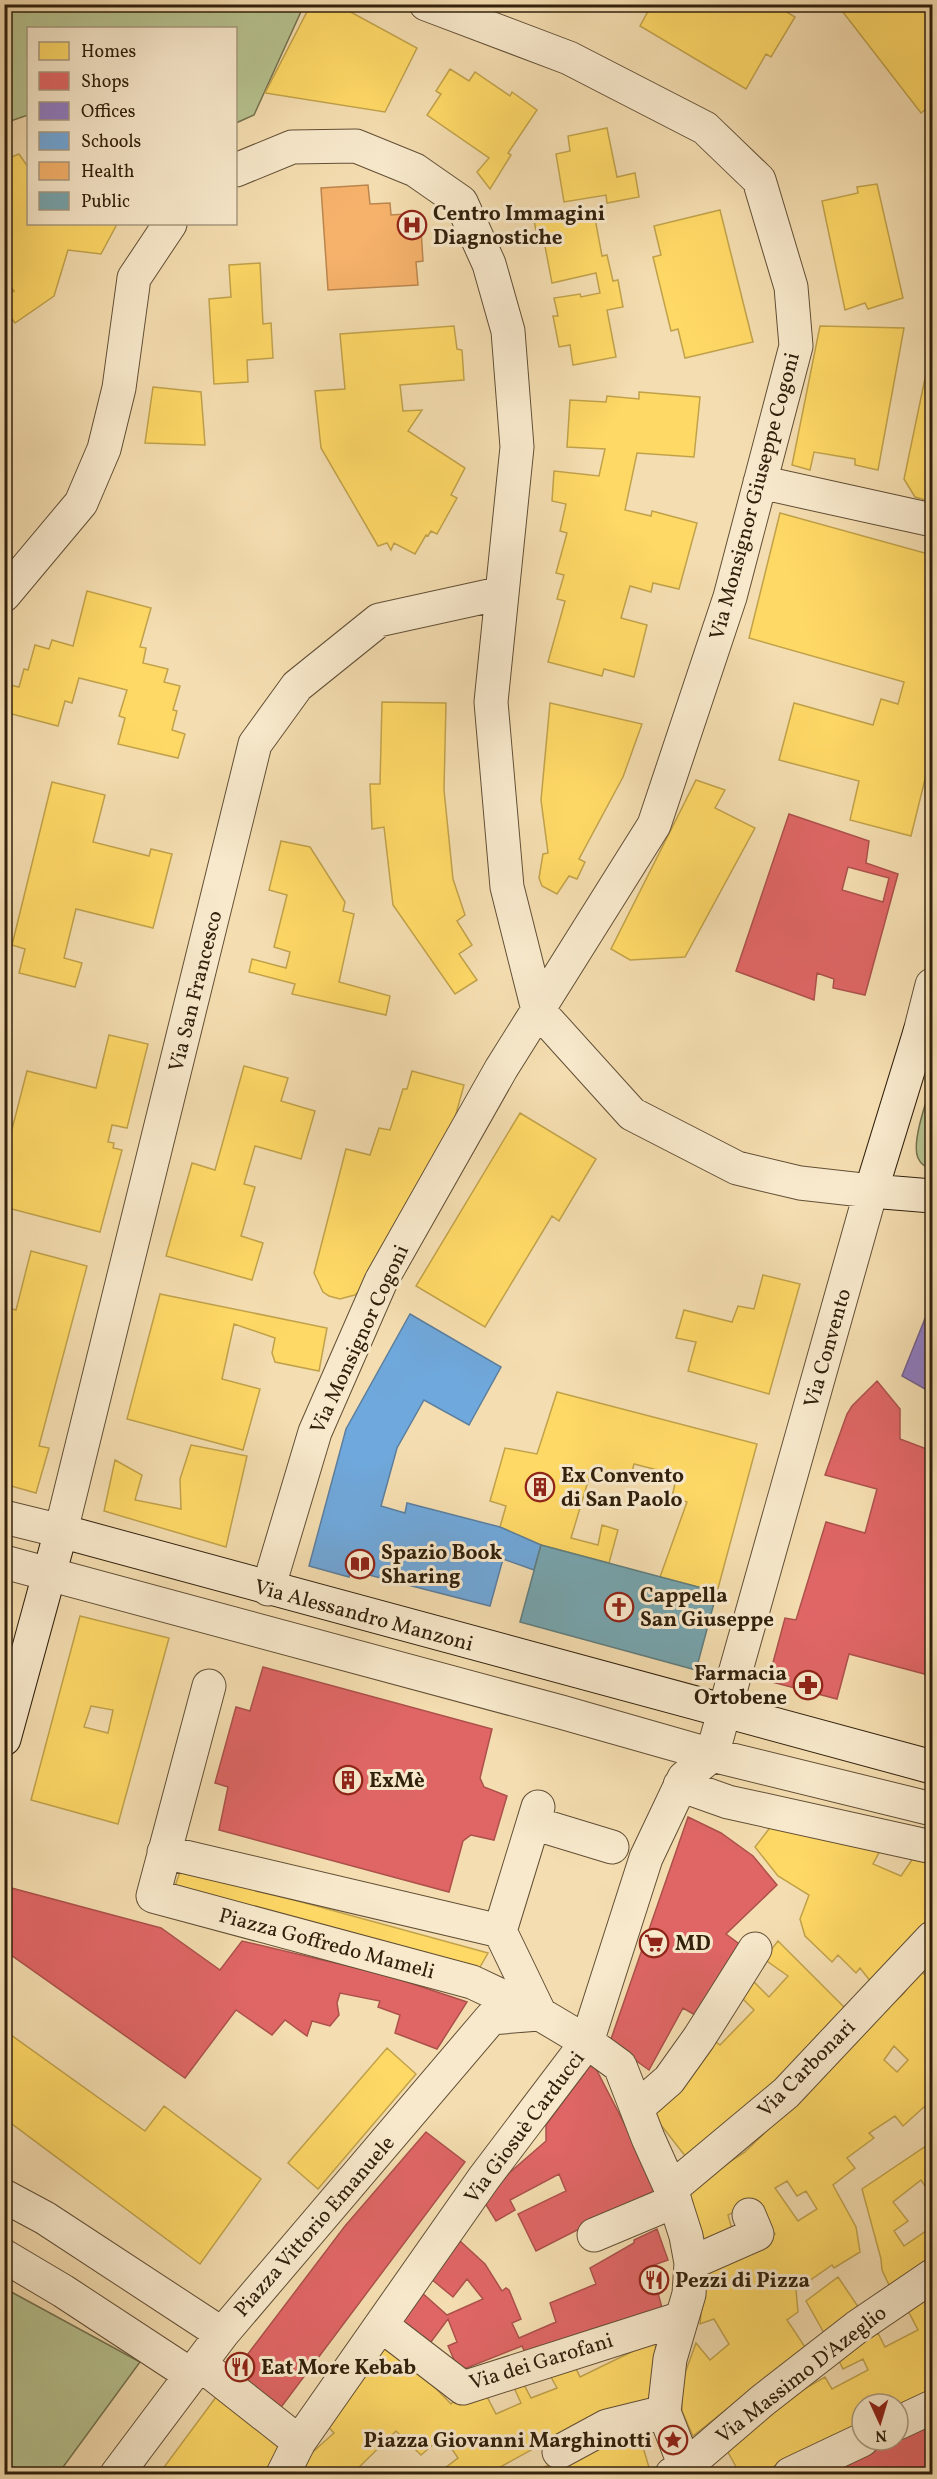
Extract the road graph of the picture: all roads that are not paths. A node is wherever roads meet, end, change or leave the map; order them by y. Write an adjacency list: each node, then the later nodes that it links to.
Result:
1 (426, 4): 4 (street, Via Monsignor Giuseppe Cogoni)
2 (237, 170): 6 (street)
3 (169, 225): 7 (street)
4 (760, 482): 5 (street); 9 (street, Via Monsignor Giuseppe Cogoni)
5 (933, 520)
6 (502, 593): 9 (street); 14 (street, Via San Francesco)
7 (4, 595)
8 (933, 985): 10 (street, Via Convento)
9 (538, 1010): 11 (street); 17 (street, Via Monsignor Cogoni)
10 (926, 1028): 11 (street, Via Convento)
11 (871, 1191): 12 (street); 19 (street, Via Convento)
12 (933, 1196)
13 (4, 1516): 14 (street, Via Alessandro Manzoni)
14 (61, 1531): 16 (street, Via San Francesco); 17 (street, Via Alessandro Manzoni)
15 (4, 1562): 16 (street, Via Alessandro Manzoni)
16 (49, 1574): 20 (street, Via San Francesco); 21 (street, Via Alessandro Manzoni)
17 (268, 1589): 19 (street, Via Alessandro Manzoni)
18 (209, 1686): 27 (street, Piazza Goffredo Mameli)
19 (724, 1712): 21 (street); 22 (street, Via Alessandro Manzoni)
20 (4, 1739)
21 (712, 1755): 23 (street, Via Giosuè Carducci); 24 (street, Via Alessandro Manzoni)
22 (933, 1767)
23 (680, 1785): 26 (street); 32 (street, Via Giosuè Carducci)
24 (933, 1809)
25 (612, 1847): 28 (street)
26 (933, 1847)
27 (164, 1852): 28 (street); 31 (street, Piazza Goffredo Mameli)
28 (500, 1931): 31 (street)
29 (933, 1938): 34 (street, Via Carbonari)
30 (755, 1949): 33 (street)
31 (540, 2014): 32 (street, Piazza Goffredo Mameli); 43 (street, Piazza Vittorio Emanuele)
32 (587, 2042): 33 (street, Piazza Goffredo Mameli); 42 (street, Via Giosuè Carducci)
33 (636, 2108): 34 (street, Piazza Goffredo Mameli)
34 (673, 2195): 37 (street, Via Carbonari); 39 (street, Piazza Goffredo Mameli)
35 (4, 2196): 43 (street, Piazza Vittorio Emanuele)
36 (749, 2215): 39 (street)
37 (594, 2235)
38 (4, 2256): 44 (street)
39 (691, 2263): 41 (street, Piazza Goffredo Mameli)
40 (933, 2276): 51 (street, Via Massimo D'Azeglio)
41 (682, 2318): 42 (street, Via dei Garofani); 46 (street, Piazza Goffredo Mameli)
42 (381, 2325): 48 (street, Via Giosuè Carducci)
43 (222, 2334): 44 (street, Piazza Vittorio Emanuele)
44 (195, 2370): 48 (street); 52 (street, Piazza Vittorio Emanuele)
45 (933, 2407): 47 (street)
46 (664, 2412): 50 (street); 51 (street)
47 (910, 2418)
48 (299, 2442): 53 (street, Via Giosuè Carducci)
49 (850, 2446): 54 (street)
50 (559, 2452)
51 (682, 2472)
52 (117, 2475)
53 (283, 2475)
54 (790, 2475)

